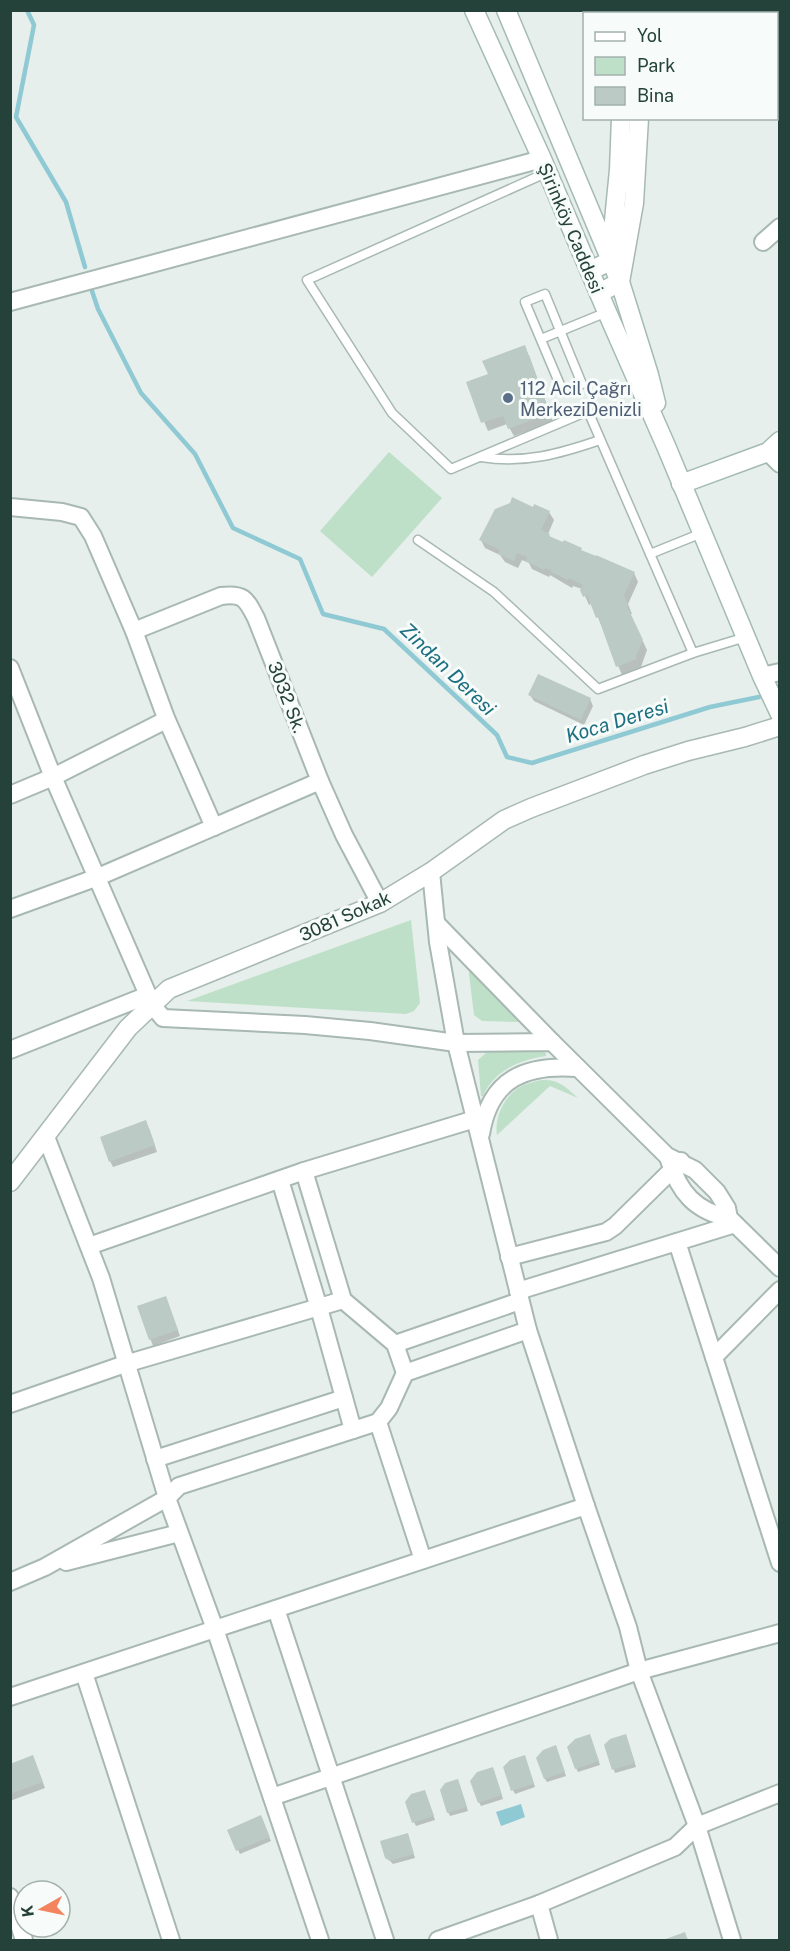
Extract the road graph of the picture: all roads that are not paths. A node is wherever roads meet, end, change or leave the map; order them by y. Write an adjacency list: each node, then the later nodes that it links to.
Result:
1 (474, 10): 5 (main road, Şirinköy Caddesi)
2 (506, 10): 8 (main road, Şirinköy Caddesi)
3 (621, 120): 8 (main road)
4 (639, 120): 10 (main road)
5 (545, 166): 9 (main road, Şirinköy Caddesi); 12 (street); 19 (lane)
6 (780, 227): 7 (street)
7 (763, 242)
8 (610, 261): 9 (main road); 10 (main road, Şirinköy Caddesi)
9 (590, 271): 11 (main road, Şirinköy Caddesi)
10 (620, 282): 11 (main road); 17 (main road, Şirinköy Caddesi)
11 (599, 293): 13 (main road, Şirinköy Caddesi)
12 (10, 302)
13 (607, 312): 14 (lane); 17 (main road, Şirinköy Caddesi)
14 (560, 331): 15 (lane); 15 (lane); 15 (lane)
15 (541, 339)
16 (600, 440): 19 (lane); 19 (lane); 24 (lane)
17 (666, 446): 20 (main road, Şirinköy Caddesi)
18 (776, 452): 20 (main road)
19 (480, 457)
20 (681, 484): 22 (main road, Şirinköy Caddesi)
21 (10, 507): 25 (street)
22 (702, 533): 24 (lane); 26 (main road, Şirinköy Caddesi)
23 (418, 540): 27 (lane)
24 (650, 554): 27 (lane)
25 (134, 631): 31 (street); 34 (street, 3032 Sk.)
26 (746, 637): 27 (lane); 29 (main road, Şirinköy Caddesi)
27 (693, 653)
28 (10, 668): 33 (street)
29 (771, 674): 30 (main road, Şirinköy Caddesi)
30 (780, 714)
31 (166, 718): 33 (street); 36 (street)
32 (780, 726): 37 (main road, 3081 Sokak)
33 (53, 777): 35 (street); 38 (street)
34 (320, 781): 36 (street); 39 (street, 3032 Sk.)
35 (10, 795)
36 (213, 827): 38 (street)
37 (430, 872): 39 (main road, 3081 Sokak); 41 (street)
38 (98, 877): 40 (street); 42 (street)
39 (380, 903): 42 (main road, 3081 Sokak)
40 (10, 909)
41 (436, 924): 43 (street); 44 (street)
42 (150, 1000): 44 (street); 45 (street); 48 (main road, 3081 Sokak)
43 (552, 1042): 44 (street); 46 (street)
44 (456, 1043): 47 (street)
45 (10, 1050)
46 (578, 1068): 49 (street); 50 (street)
47 (475, 1119): 49 (street); 51 (street)
48 (46, 1137): 53 (main road, 3081 Sokak); 56 (street)
49 (480, 1140): 57 (street)
50 (673, 1162): 54 (street); 54 (street); 57 (street)
51 (304, 1171): 52 (street); 61 (street)
52 (280, 1180): 56 (street); 62 (street)
53 (10, 1182)
54 (732, 1221): 55 (street); 58 (street)
55 (678, 1242): 60 (street); 65 (street)
56 (89, 1246): 66 (street)
57 (509, 1257): 60 (street)
58 (780, 1268)
59 (780, 1290): 65 (street)
60 (519, 1296): 63 (street); 64 (street)
61 (343, 1300): 62 (street); 64 (street)
62 (319, 1308): 66 (street); 68 (street)
63 (528, 1330): 67 (street); 74 (street)
64 (395, 1344): 67 (street)
65 (714, 1357): 77 (street)
66 (125, 1364): 69 (street); 72 (street)
67 (405, 1373): 70 (street)
68 (344, 1398): 71 (street); 72 (street)
69 (10, 1404)
70 (378, 1422): 71 (street); 76 (street)
71 (353, 1430): 73 (street)
72 (155, 1459): 73 (street)
73 (167, 1498): 75 (street); 78 (street)
74 (586, 1506): 76 (street); 83 (street)
75 (180, 1533): 78 (street); 81 (street)
76 (423, 1560): 80 (street)
77 (780, 1563)
78 (45, 1567): 79 (street)
79 (10, 1582)
80 (276, 1609): 81 (street); 86 (street)
81 (215, 1629): 84 (street); 88 (street)
82 (778, 1639): 83 (street)
83 (639, 1671): 86 (street); 89 (street)
84 (84, 1673): 85 (street); 93 (street)
85 (10, 1697)
86 (331, 1777): 88 (street); 95 (street)
87 (780, 1792): 89 (street)
88 (272, 1797): 94 (street)
89 (697, 1827): 91 (street); 98 (street)
90 (10, 1897): 92 (street)
91 (539, 1904): 96 (street); 97 (street)
92 (24, 1941)
93 (171, 1941)
94 (320, 1941)
95 (385, 1941)
96 (438, 1941)
97 (549, 1941)
98 (732, 1941)

